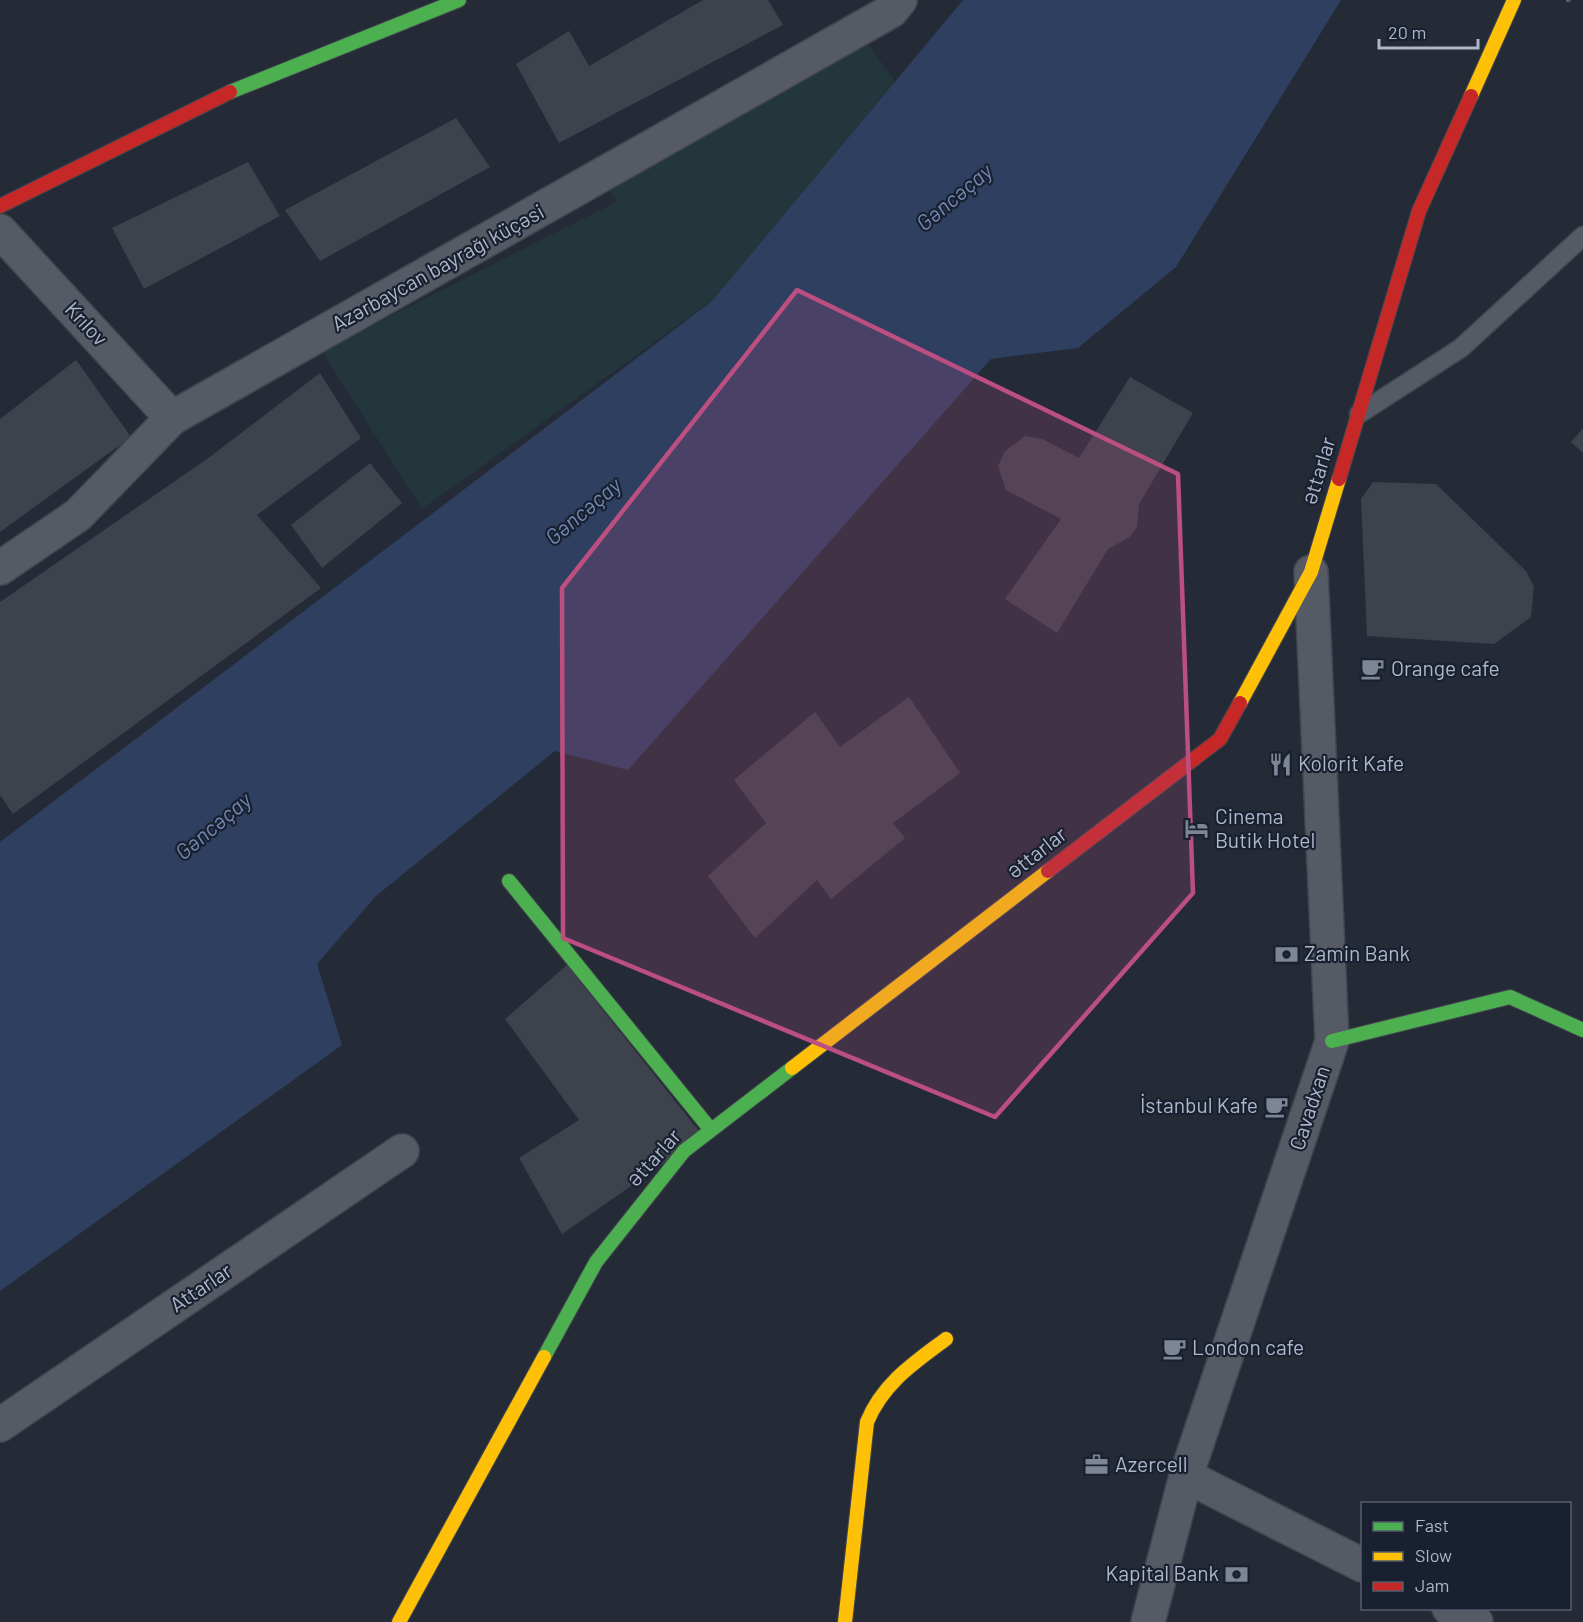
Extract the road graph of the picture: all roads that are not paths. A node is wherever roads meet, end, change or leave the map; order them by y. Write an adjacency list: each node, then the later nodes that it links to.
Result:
1 (459, 0): 4 (street)
2 (900, 0): 8 (street, Azərbaycan bayrağı küçəsi)
3 (1514, 0): 7 (street, Əttarlar)
4 (0, 206)
5 (0, 231): 8 (street, Krılov)
6 (1583, 236): 7 (lane)
7 (1358, 415): 10 (street, Əttarlar)
8 (172, 418): 9 (street, Azərbaycan bayrağı küçəsi)
9 (0, 568)
10 (1311, 572): 13 (street, Cavadxan); 14 (street, Əttarlar)
11 (509, 881): 14 (street)
12 (1583, 1030): 13 (street)
13 (1332, 1041): 18 (street, Cavadxan)
14 (711, 1130): 21 (street, Əttarlar)
15 (402, 1152): 17 (street, Attarlar)
16 (946, 1339): 22 (street)
17 (0, 1425)
18 (1186, 1476): 19 (street); 23 (street, Cavadxan)
19 (1361, 1564)
20 (1453, 1610): 24 (street)
21 (399, 1622)
22 (845, 1622)
23 (1148, 1622)
24 (1476, 1622)

